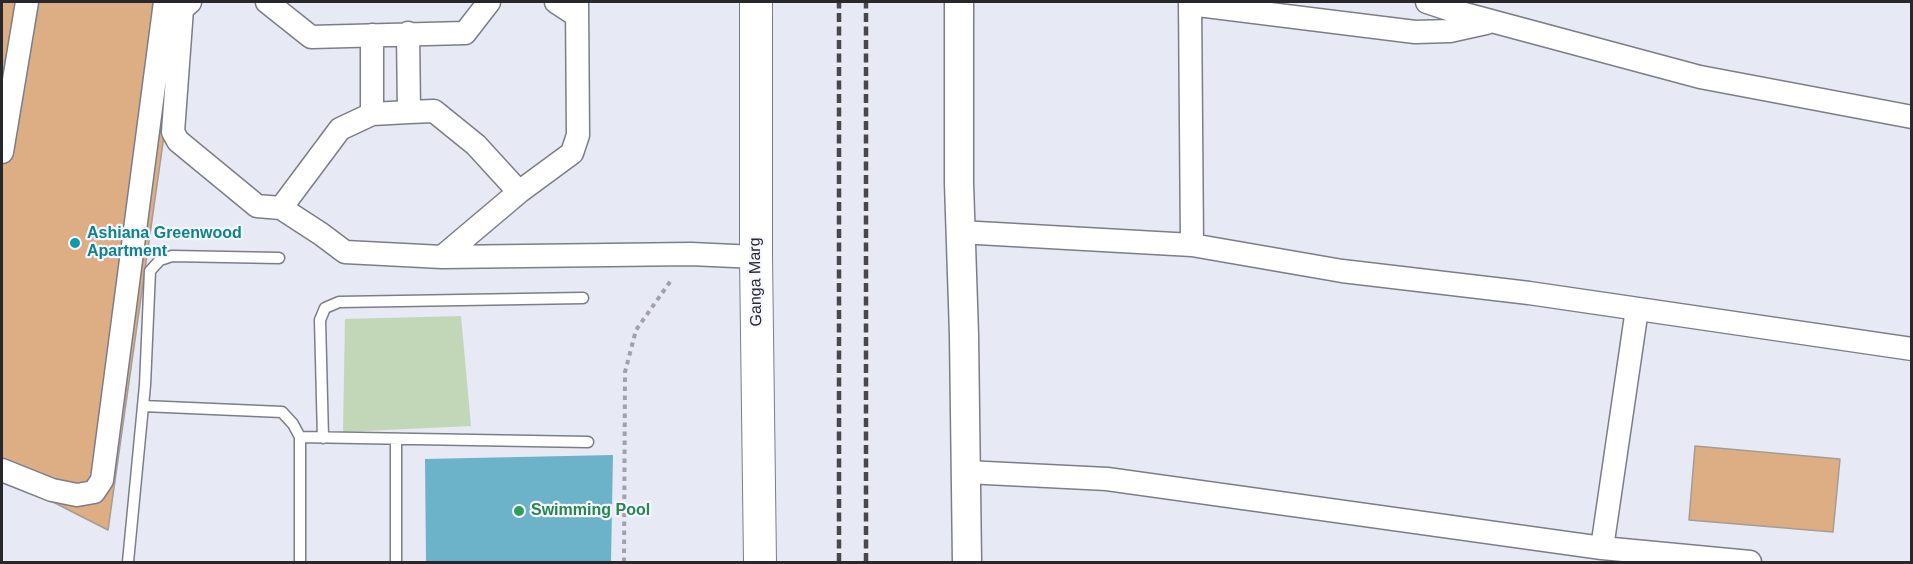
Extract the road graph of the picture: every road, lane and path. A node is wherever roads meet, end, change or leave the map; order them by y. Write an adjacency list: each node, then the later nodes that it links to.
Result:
1 (27, 2): 19 (street)
2 (165, 2): 36 (street)
3 (189, 2): 21 (street)
4 (267, 2): 15 (street)
5 (489, 2): 14 (street)
6 (556, 2): 12 (street)
7 (756, 2): 26 (main road, Ganga Marg)
8 (959, 2): 22 (street)
9 (1427, 2): 11 (street)
10 (1190, 3): 13 (street); 23 (street)
11 (1455, 6): 13 (street)
12 (577, 8): 20 (street)
13 (1492, 22): 18 (street)
14 (408, 33): 15 (street); 16 (street)
15 (372, 35): 17 (street)
16 (409, 112): 17 (street); 20 (street)
17 (372, 114): 21 (street)
18 (1911, 117)
19 (2, 152)
20 (519, 192): 25 (street)
21 (280, 208): 25 (street)
22 (960, 232): 23 (street); 37 (street)
23 (1191, 245): 29 (street)
24 (691, 254): 25 (street); 26 (street); 42 (path)
25 (442, 257)
26 (756, 257): 43 (main road, Ganga Marg)
27 (279, 258): 31 (lane)
28 (583, 298): 33 (lane)
29 (1637, 309): 30 (street); 38 (street)
30 (1911, 348)
31 (143, 406): 32 (lane); 39 (lane)
32 (300, 437): 33 (lane); 40 (lane)
33 (323, 438): 34 (lane)
34 (396, 440): 35 (lane); 41 (lane)
35 (588, 442)
36 (2, 470)
37 (966, 472): 38 (street); 44 (street)
38 (1602, 548): 45 (street)
39 (128, 562)
40 (300, 562)
41 (396, 562)
42 (624, 562)
43 (760, 562)
44 (968, 562)
45 (1750, 562)

